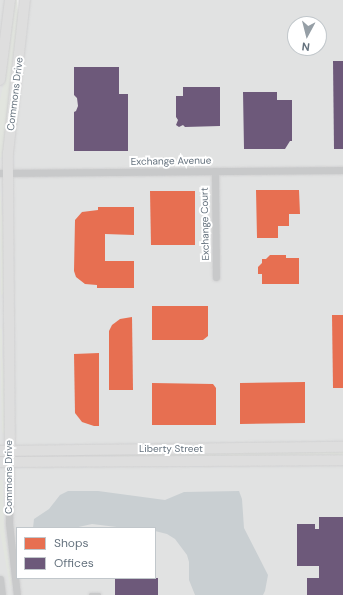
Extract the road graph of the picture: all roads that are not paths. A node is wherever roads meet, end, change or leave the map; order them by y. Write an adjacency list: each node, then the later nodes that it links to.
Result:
1 (10, 0): 3 (street, Commons Drive)
2 (25, 0): 6 (street, Commons Drive)
3 (0, 80)
4 (343, 170): 5 (street, Exchange Avenue)
5 (215, 171): 6 (street, Exchange Avenue); 7 (street, Exchange Court)
6 (4, 173): 9 (street, Commons Drive)
7 (216, 277)
8 (343, 447): 9 (street, Liberty Street)
9 (5, 451): 11 (street, Commons Drive)
10 (343, 460): 11 (street, Liberty Street)
11 (5, 462): 14 (street, Commons Drive)
12 (0, 579): 13 (street)
13 (2, 595)
14 (17, 595)
15 (91, 595): 16 (lane)
16 (100, 595)

